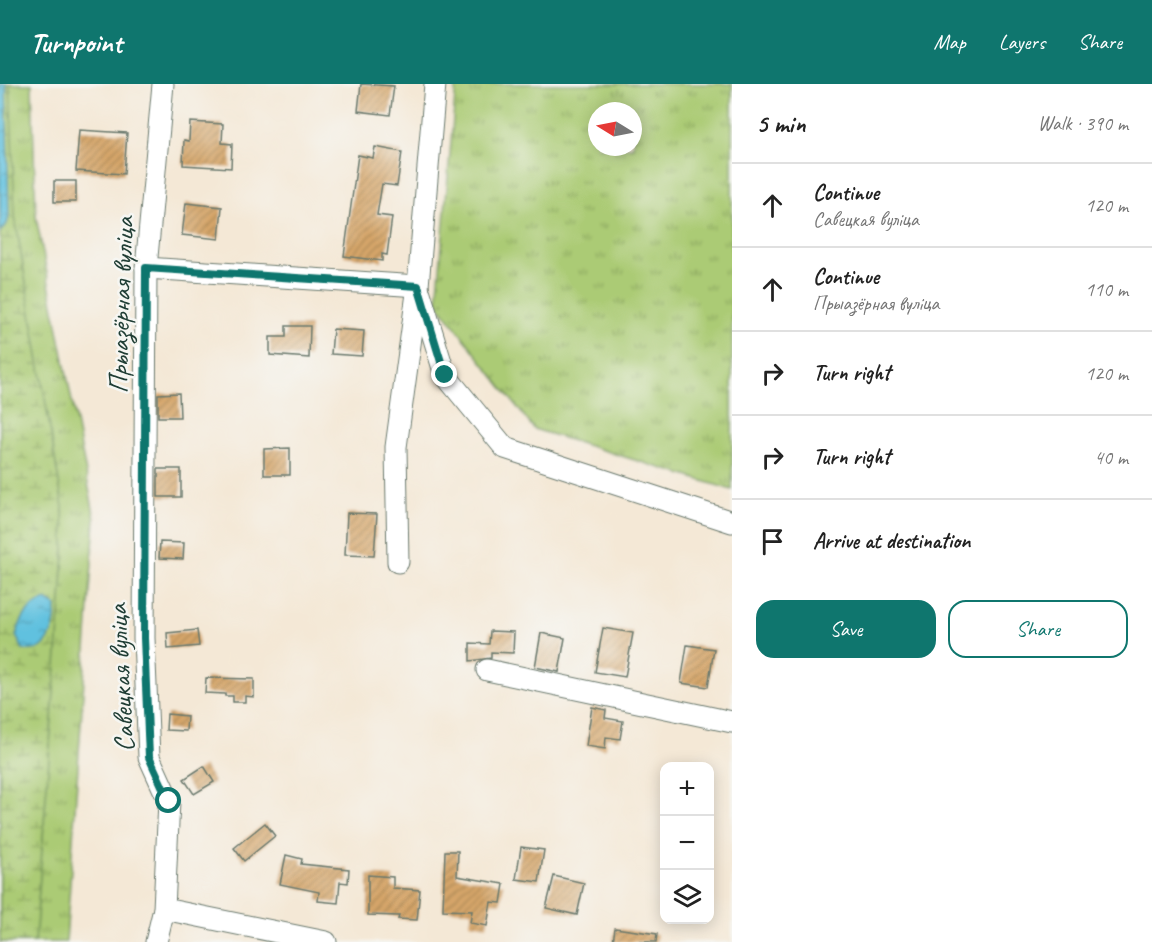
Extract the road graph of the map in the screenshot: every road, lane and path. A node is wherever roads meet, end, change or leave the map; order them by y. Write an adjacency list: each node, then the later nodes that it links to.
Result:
1 (163, 84): 3 (street, Прыазёрная вуліца)
2 (435, 84): 4 (street)
3 (146, 268): 4 (street); 6 (street, Прыазёрная вуліца)
4 (418, 286): 5 (street); 7 (street)
5 (732, 522)
6 (144, 528): 10 (street, Савецкая вуліца)
7 (398, 562)
8 (487, 670): 9 (street)
9 (732, 722)
10 (164, 909): 11 (street, Савецкая вуліца); 12 (street)
11 (156, 942)
12 (326, 942)

